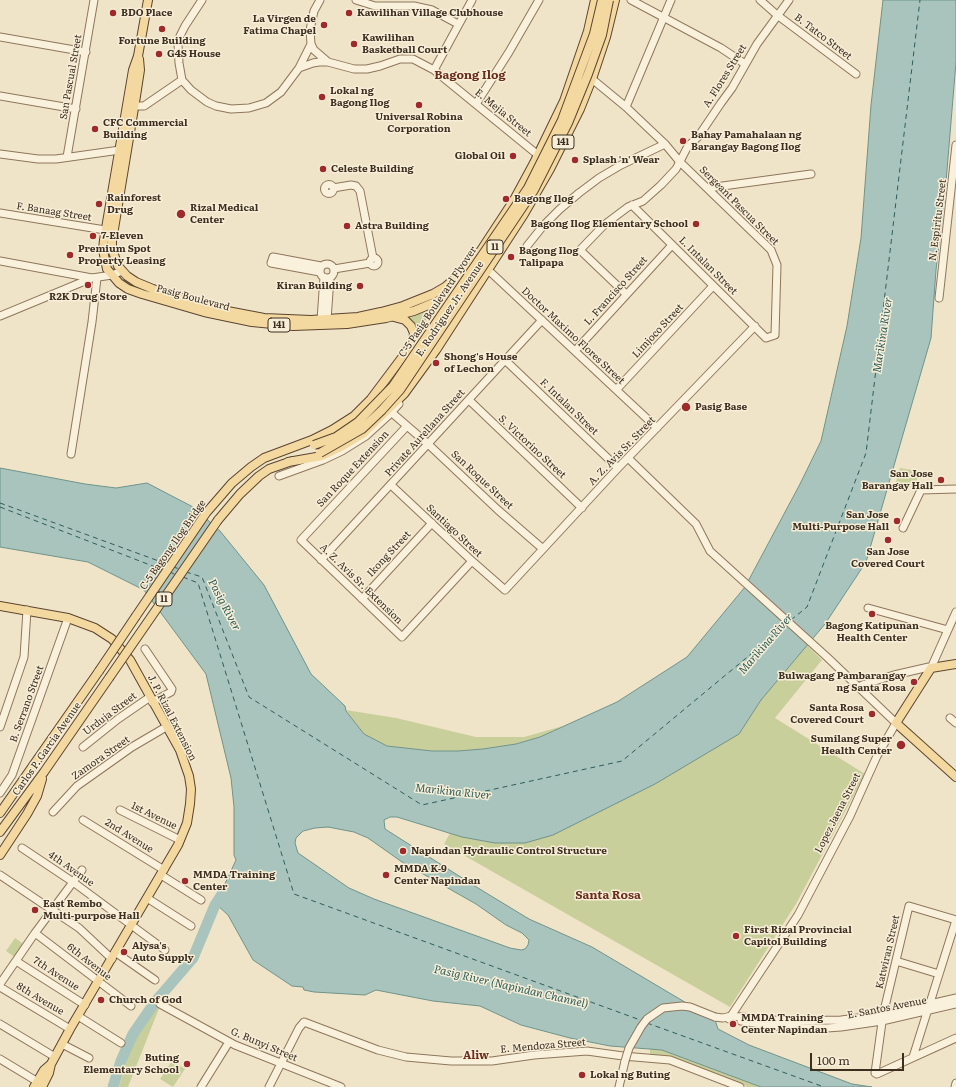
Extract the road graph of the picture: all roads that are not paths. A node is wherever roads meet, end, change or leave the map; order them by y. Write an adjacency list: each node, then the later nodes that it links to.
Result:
1 (94, 0): 21 (street, San Pascual Street)
2 (148, 0): 22 (main road, Pasig Boulevard / 141)
3 (202, 0): 29 (street)
4 (320, 0): 20 (street)
5 (356, 0): 18 (street)
6 (472, 0): 18 (street)
7 (539, 0): 32 (street)
8 (595, 0): 31 (main road, E. Rodriguez Jr. Avenue / 141)
9 (602, 0): 81 (main road, C-5 Pasig Boulevard Flyover / 11, bridge)
10 (609, 0): 84 (main road, C-5 Pasig Boulevard Flyover / 11, bridge)
11 (615, 0): 28 (main road, E. Rodriguez Jr. Avenue / 141)
12 (631, 0): 17 (street)
13 (671, 0): 17 (street)
14 (760, 0): 16 (street, B. Tatco Street)
15 (789, 0): 16 (street, A. Flores Street)
16 (777, 16): 24 (street, A. Flores Street); 27 (street, B. Tatco Street)
17 (664, 17): 24 (street); 34 (street)
18 (458, 24): 26 (street)
19 (0, 37): 21 (street)
20 (310, 44): 23 (street); 25 (street)
21 (86, 52): 35 (street, San Pascual Street)
22 (138, 56): 33 (main road, Pasig Boulevard / 141); 39 (main road, Pasig Boulevard / 141)
23 (328, 62): 25 (street, E. Mejia Street); 26 (street, E. Mejia Street)
24 (745, 64): 44 (street, A. Flores Street)
25 (299, 68): 29 (street)
26 (434, 70): 32 (street, E. Mejia Street)
27 (856, 74)
28 (592, 79): 34 (street, Sergeant Pascua Street); 36 (main road, E. Rodriguez Jr. Avenue / 141)
29 (182, 80): 33 (street)
30 (0, 96): 35 (street)
31 (564, 101): 36 (main road); 42 (main road, E. Rodriguez Jr. Avenue / 141)
32 (476, 104): 42 (street, E. Mejia Street)
33 (135, 106): 57 (main road, Pasig Boulevard / 141)
34 (626, 107): 37 (street, Sergeant Pascua Street)
35 (76, 109): 43 (street, San Pascual Street)
36 (580, 109): 56 (main road, E. Rodriguez Jr. Avenue / 141)
37 (665, 144): 44 (street, Sergeant Pascua Street); 52 (street)
38 (956, 145): 40 (street, N. Espiritu Street)
39 (120, 150): 43 (street); 50 (main road, Pasig Boulevard / 141)
40 (956, 153): 64 (street, N. Espiritu Street)
41 (0, 154): 43 (street)
42 (538, 155): 53 (main road, E. Rodriguez Jr. Avenue / 141)
43 (67, 158)
44 (680, 162): 47 (street, Sergeant Pascua Street); 48 (street, A. Flores Street)
45 (810, 174): 47 (street)
46 (333, 188): 55 (street)
47 (708, 188): 70 (street, Sergeant Pascua Street)
48 (632, 206): 51 (street, L. Intalan Street); 62 (street, A. Flores Street)
49 (0, 213): 50 (street, F. Banaag Street)
50 (105, 230): 59 (main road, Pasig Boulevard / 141)
51 (672, 245): 61 (street, L. Intalan Street); 62 (street, L. Francisco Street)
52 (527, 246)
53 (476, 258): 56 (street, Doctor Maximo Flores Street); 63 (main road, E. Rodriguez Jr. Avenue / 141); 67 (main road, Pasig Boulevard / 141)
54 (1, 262): 60 (street)
55 (334, 269): 58 (street); 58 (street)
56 (488, 270): 63 (main road, Pasig Boulevard / 141); 68 (street, Doctor Maximo Flores Street); 72 (main road, E. Rodriguez Jr. Avenue / 141)
57 (122, 271): 59 (street); 67 (main road, Pasig Boulevard / 141)
58 (324, 273): 58 (street); 67 (street)
59 (112, 275): 60 (street); 66 (main road, Pasig Boulevard / 141)
60 (95, 278): 65 (street); 82 (street)
61 (714, 286): 69 (street, L. Intalan Street); 75 (street, Limjoco Street)
62 (626, 294): 73 (street, L. Francisco Street)
63 (447, 297): 66 (main road, Pasig Boulevard / 141); 71 (main road, E. Rodriguez Jr. Avenue / 141)
64 (939, 298)
65 (0, 316)
66 (394, 316): 71 (main road)
67 (324, 320)
68 (542, 320): 73 (street, Doctor Maximo Flores Street); 74 (street, Private Aurellana Street)
69 (755, 326): 70 (street, L. Intalan Street); 79 (street, A. Z. Avis Sr. Street)
70 (771, 337)
71 (413, 344): 81 (main road, E. Rodriguez Jr. Avenue / 141)
72 (436, 350): 77 (street, San Roque Extension); 84 (main road, E. Rodriguez Jr. Avenue / 141)
73 (575, 351): 75 (street, Doctor Maximo Flores Street)
74 (505, 360): 76 (street, Private Aurellana Street); 85 (street, F. Intalan Street)
75 (617, 390): 79 (street, Doctor Maximo Flores Street)
76 (469, 400): 80 (street, Private Aurellana Street); 89 (street, S. Victorino Street)
77 (391, 412): 78 (street); 86 (street, San Roque Extension)
78 (407, 426): 80 (street, San Roque Street); 92 (street, San Roque Extension)
79 (657, 428): 83 (street, A. Z. Avis Sr. Street)
80 (428, 444): 87 (street, Private Aurellana Street); 93 (street, San Roque Street)
81 (283, 451): 107 (main road, C-5 Bagong Ilog Bridge / 11, bridge)
82 (71, 454)
83 (628, 458): 85 (street, A. Z. Avis Sr. Street); 112 (street)
84 (288, 462): 118 (main road, Carlos P. Garcia Avenue / 11, bridge)
85 (618, 468): 89 (street, A. Z. Avis Sr. Street)
86 (279, 476)
87 (391, 485): 90 (street, Santiago Street); 94 (street, Private Aurellana Street)
88 (956, 489): 91 (street)
89 (582, 508): 93 (street, A. Z. Avis Sr. Street)
90 (432, 523): 95 (street, Santiago Street); 97 (street, Ikong Street)
91 (904, 528)
92 (301, 540): 94 (street, A. Z. Avis Sr. Extension)
93 (543, 549): 96 (street, A. Z. Avis Sr. Street)
94 (321, 560): 97 (street, A. Z. Avis Sr. Extension)
95 (472, 562): 96 (street, Santiago Street); 97 (street, A. Z. Avis Sr. Extension)
96 (505, 590)
97 (362, 599)
98 (0, 606): 100 (main road, J. P. Rizal Extension)
99 (868, 608): 103 (street)
100 (27, 610): 102 (main road, J. P. Rizal Extension); 114 (street)
101 (956, 612): 103 (street, Lopez Jaena Street)
102 (68, 618): 109 (main road, J. P. Rizal Extension); 121 (street, B. Serrano Street)
103 (948, 630): 106 (street, Lopez Jaena Street)
104 (145, 649): 109 (street, Urduja Street)
105 (956, 664): 106 (main road)
106 (930, 667): 108 (street); 110 (main road, Lopez Jaena Street)
107 (99, 671): 120 (main road, Carlos P. Garcia Avenue / 11)
108 (862, 685)
109 (151, 699): 115 (main road, J. P. Rizal Extension); 117 (street, Urduja Street)
110 (904, 710): 112 (main road, Lopez Jaena Street); 116 (main road)
111 (950, 718): 113 (street)
112 (896, 723): 116 (main road); 157 (street, Lopez Jaena Street)
113 (956, 723)
114 (0, 727)
115 (166, 727): 124 (street, Zamora Street); 128 (main road, J. P. Rizal Extension)
116 (906, 732): 119 (main road)
117 (83, 747)
118 (44, 772): 127 (main road, Carlos P. Garcia Avenue / 11); 130 (main road)
119 (956, 777)
120 (20, 784): 122 (main road); 125 (main road, Carlos P. Garcia Avenue / 11)
121 (0, 793)
122 (0, 805)
123 (120, 810): 128 (street, 1st Avenue)
124 (54, 812)
125 (0, 813)
126 (83, 820): 132 (street, 2nd Avenue)
127 (0, 832)
128 (180, 840): 132 (main road, J. P. Rizal Extension)
129 (22, 848): 134 (street, 4th Avenue)
130 (0, 855)
131 (82, 870): 134 (street)
132 (163, 872): 135 (main road, J. P. Rizal Extension); 136 (street, 2nd Avenue)
133 (0, 875): 137 (street)
134 (73, 882): 137 (street); 139 (street, 4th Avenue)
135 (147, 898): 139 (main road, J. P. Rizal Extension); 140 (street)
136 (201, 900)
137 (52, 910): 141 (street); 143 (street)
138 (956, 920): 145 (street, Katwiran Street); 146 (street)
139 (131, 925): 142 (street, 4th Avenue); 143 (main road, J. P. Rizal Extension)
140 (191, 926)
141 (35, 933): 144 (street); 148 (street, 6th Avenue)
142 (165, 950)
143 (113, 956): 147 (street); 148 (main road, J. P. Rizal Extension)
144 (16, 961): 149 (street); 153 (street, 7th Avenue)
145 (896, 961): 146 (street); 158 (street, Katwiran Street)
146 (939, 974): 155 (street)
147 (155, 980)
148 (98, 982): 153 (main road, J. P. Rizal Extension); 154 (street, 6th Avenue)
149 (0, 986): 160 (street, 8th Avenue)
150 (956, 998): 155 (street, E. Santos Avenue)
151 (160, 1004): 162 (street, G. Bunyi Street)
152 (956, 1004): 155 (street, E. Santos Avenue)
153 (85, 1005): 156 (main road, J. P. Rizal Extension)
154 (131, 1006)
155 (928, 1008): 158 (street, E. Santos Avenue); 165 (street)
156 (78, 1016): 160 (main road, J. P. Rizal Extension); 163 (street)
157 (729, 1018): 158 (street, E. Santos Avenue); 168 (street, E. Santos Avenue, bridge)
158 (883, 1018): 165 (street, Katwiran Street)
159 (0, 1024): 169 (street)
160 (70, 1029): 164 (main road, J. P. Rizal Extension)
161 (956, 1038): 165 (street)
162 (229, 1042): 170 (street, G. Bunyi Street); 173 (street)
163 (121, 1043)
164 (62, 1044): 166 (street); 169 (main road, J. P. Rizal Extension)
165 (913, 1057)
166 (89, 1058)
167 (0, 1059): 172 (street)
168 (624, 1059): 170 (street, E. Mendoza Street); 176 (street, E. Santos Avenue); 177 (street)
169 (53, 1060): 172 (main road, J. P. Rizal Extension)
170 (280, 1063): 174 (street, E. Mendoza Street); 175 (street, G. Bunyi Street)
171 (956, 1083): 178 (street)
172 (38, 1085)
173 (201, 1087)
174 (269, 1087)
175 (341, 1087)
176 (619, 1087)
177 (740, 1087)
178 (955, 1087)

